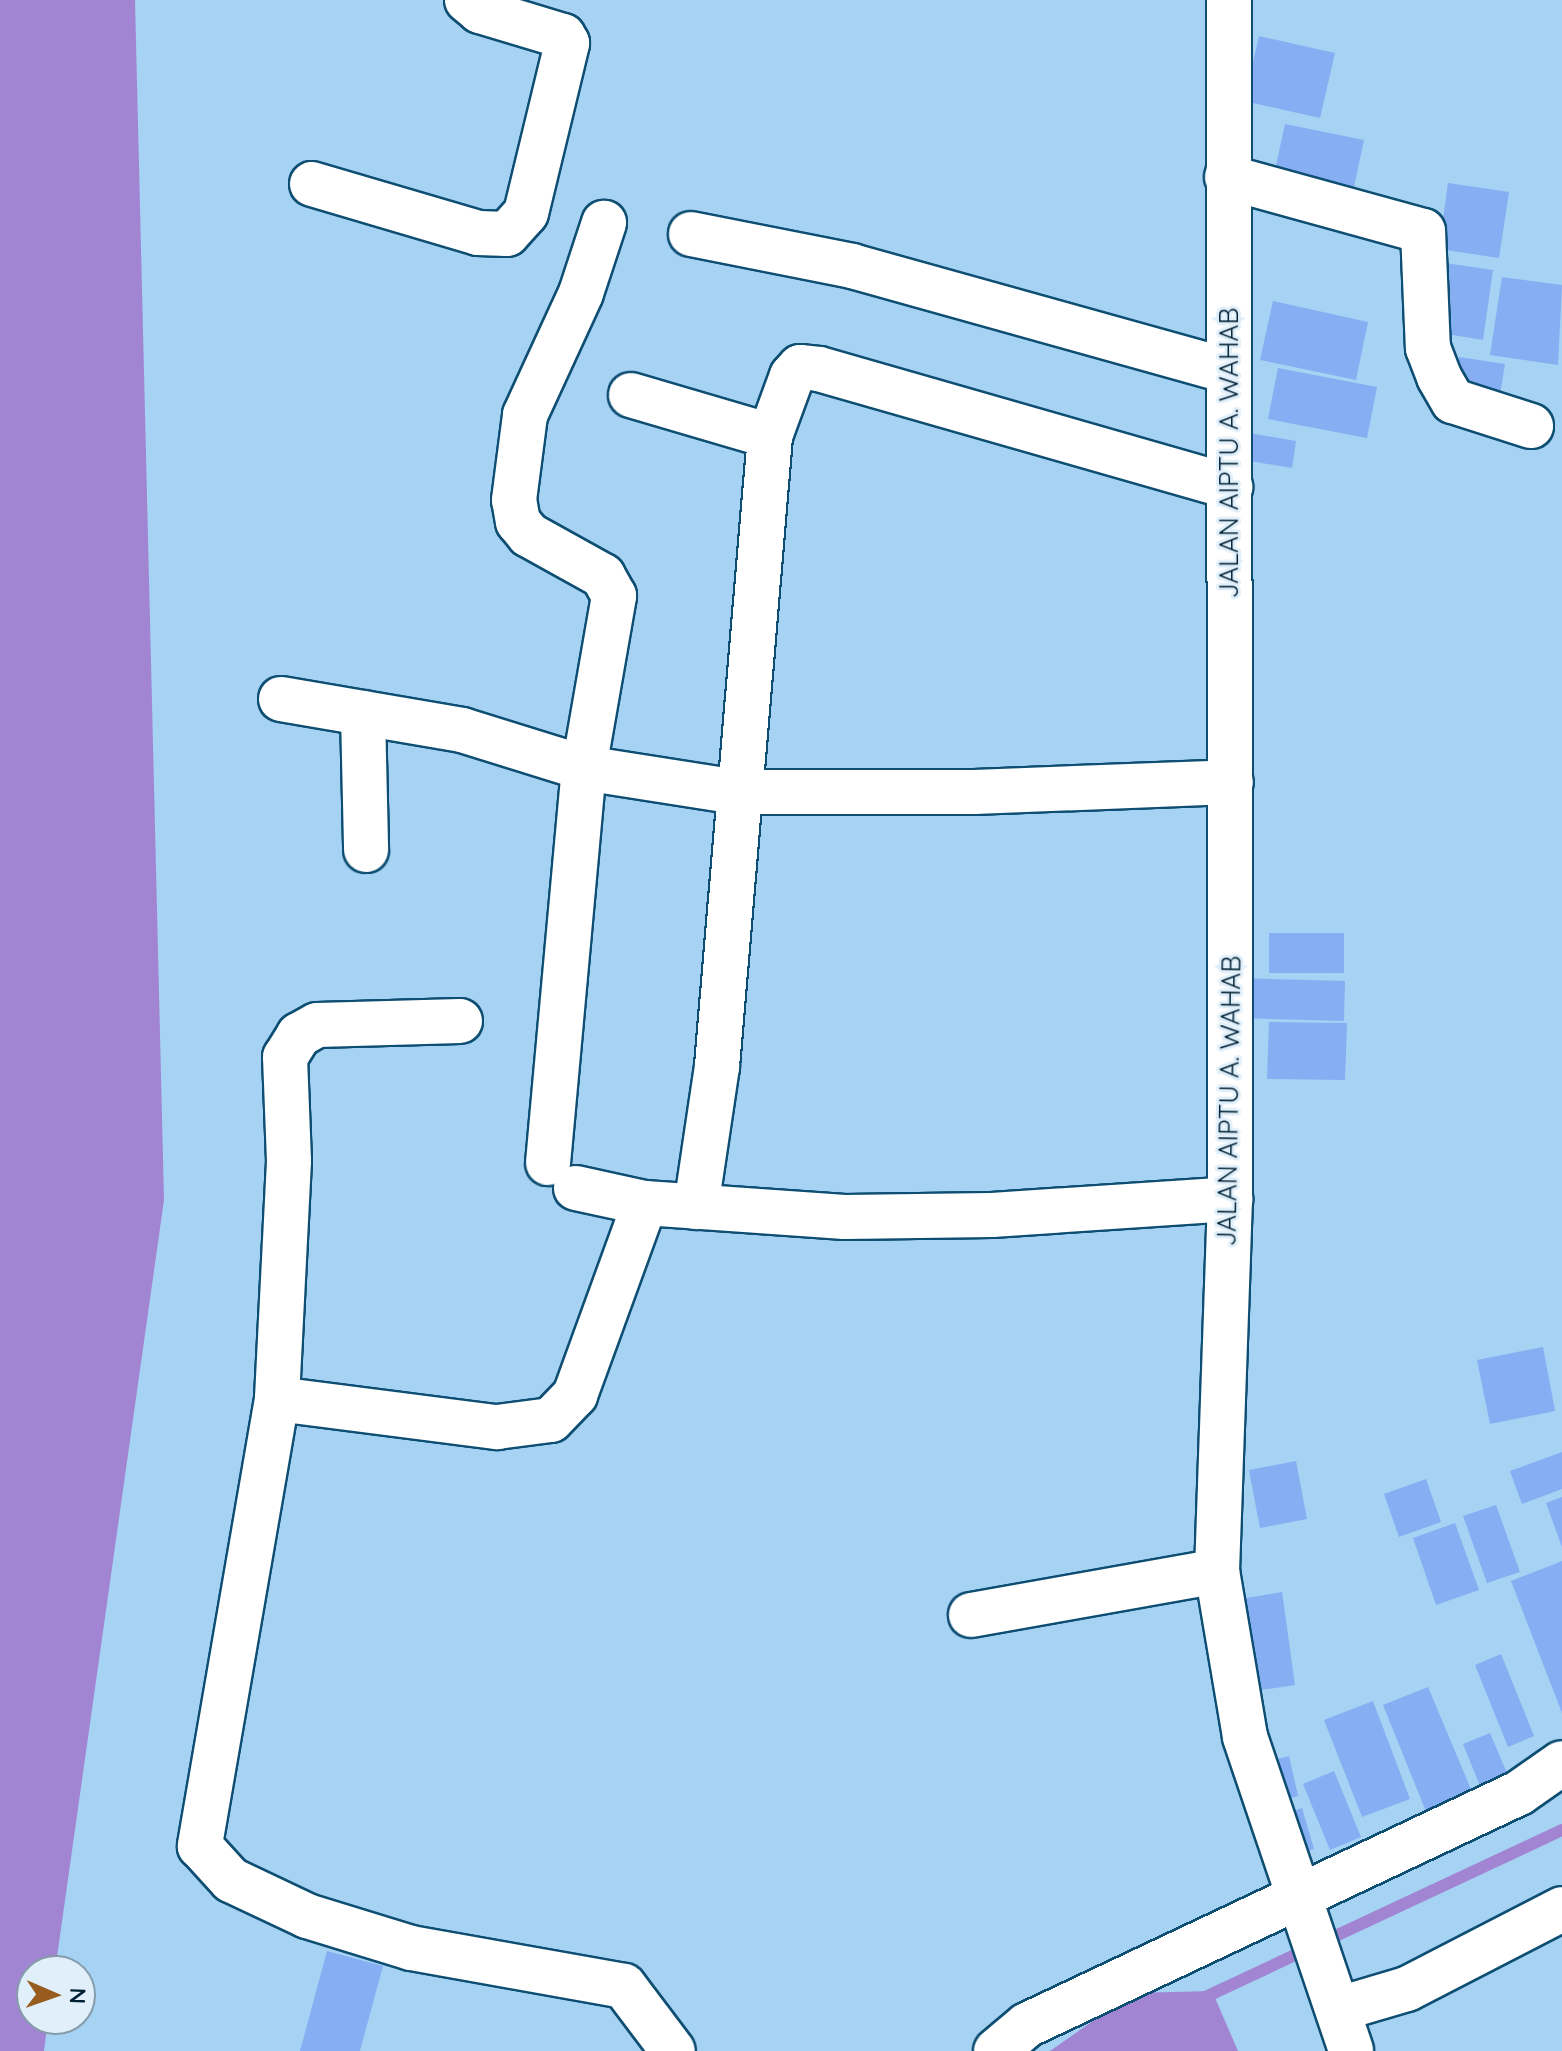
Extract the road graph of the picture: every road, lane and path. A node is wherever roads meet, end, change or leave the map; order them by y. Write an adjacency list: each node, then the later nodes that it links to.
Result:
1 (467, 0): 4 (street)
2 (1229, 0): 3 (street, JALAN AIPTU A. WAHAB)
3 (1227, 177): 7 (street, JALAN AIPTU A. WAHAB); 9 (street)
4 (312, 184)
5 (604, 223): 14 (street)
6 (691, 234): 7 (street)
7 (1228, 371): 11 (street, JALAN AIPTU A. WAHAB)
8 (631, 395): 10 (street)
9 (1531, 426)
10 (770, 436): 11 (street); 16 (street)
11 (1230, 487): 15 (street, JALAN AIPTU A. WAHAB)
12 (281, 699): 13 (street)
13 (363, 713): 14 (street); 17 (street)
14 (584, 768): 16 (street); 20 (street)
15 (1231, 782): 16 (street); 19 (street, JALAN AIPTU A. WAHAB)
16 (737, 792): 21 (street)
17 (366, 850)
18 (460, 1021): 22 (street)
19 (1230, 1199): 21 (street); 23 (street, JALAN AIPTU A. WAHAB)
20 (645, 1203): 21 (street); 22 (street)
21 (696, 1207)
22 (277, 1399): 29 (street)
23 (1217, 1571): 24 (street); 27 (street, JALAN AIPTU A. WAHAB)
24 (971, 1615)
25 (1562, 1763): 27 (street)
26 (1562, 1909): 28 (street)
27 (1305, 1911): 28 (street, JALAN AIPTU A. WAHAB); 30 (street)
28 (1337, 2000): 31 (street, JALAN AIPTU A. WAHAB)
29 (673, 2051)
30 (996, 2051)
31 (1351, 2051)

